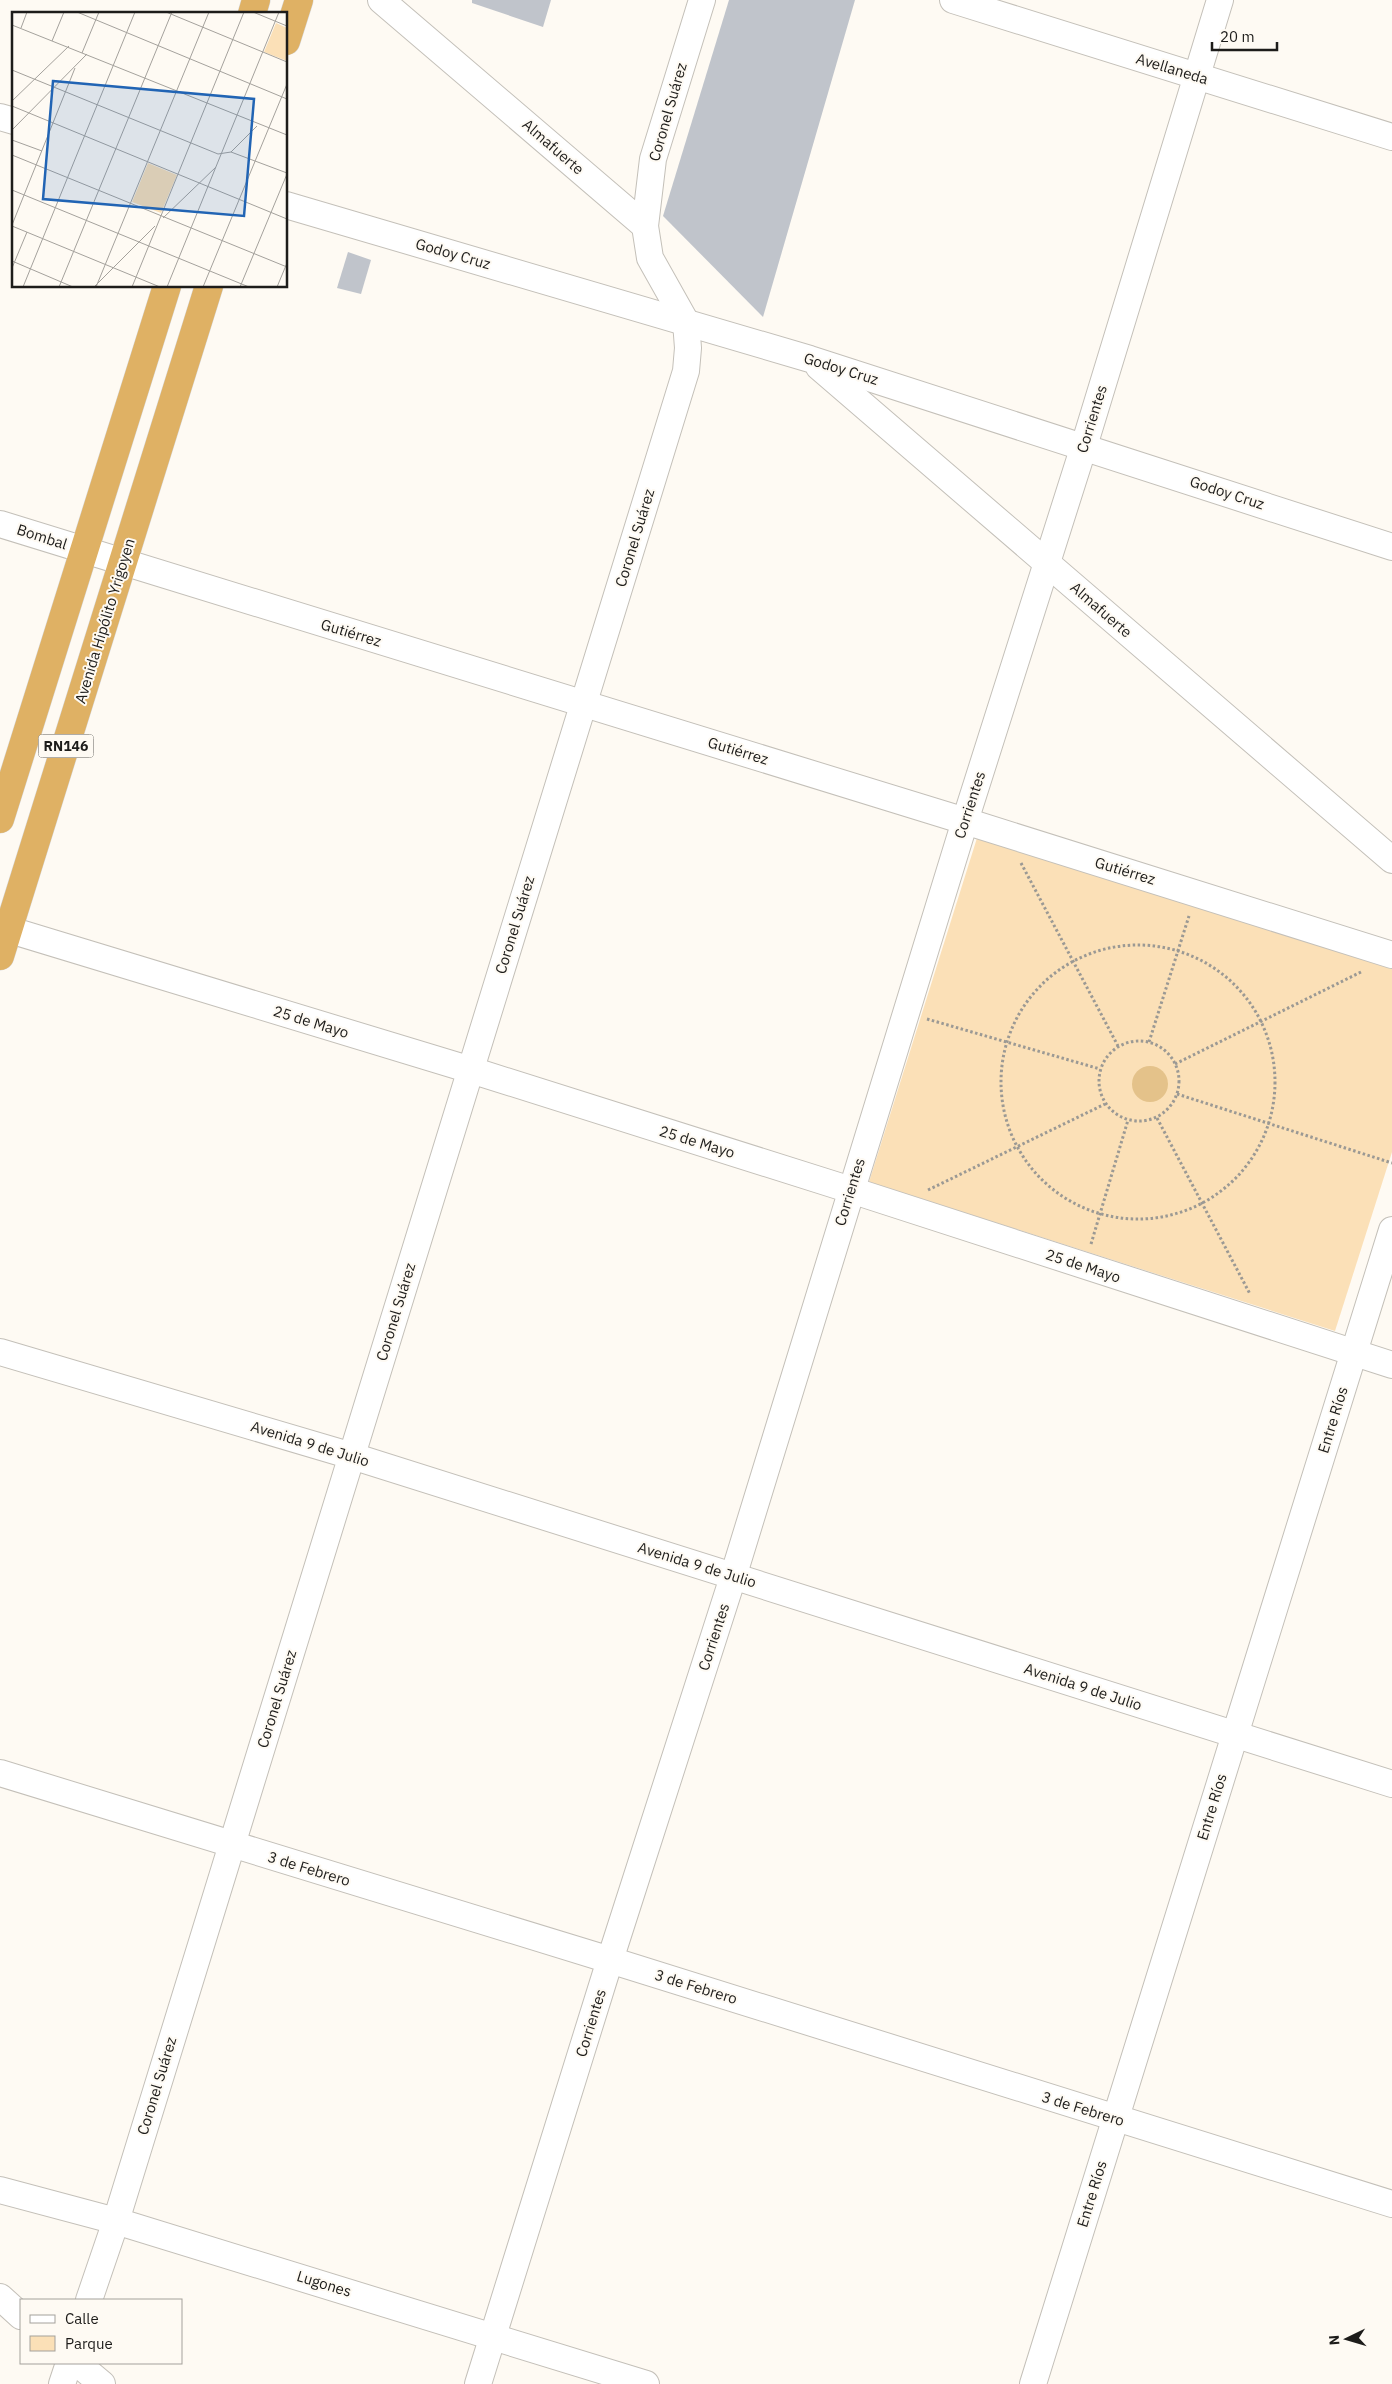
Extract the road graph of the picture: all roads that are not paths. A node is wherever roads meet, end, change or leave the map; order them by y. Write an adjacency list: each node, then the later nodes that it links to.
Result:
1 (299, 0): 6 (highway)
2 (381, 0): 12 (street, Almafuerte)
3 (702, 0): 12 (street, Coronel Suárez)
4 (953, 0): 7 (street, Avellaneda)
5 (1220, 0): 7 (street, Corrientes)
6 (288, 34)
7 (1196, 77): 10 (street, Avellaneda); 17 (street, Corrientes)
8 (0, 117): 9 (street)
9 (12, 121)
10 (1392, 137)
11 (288, 206): 15 (street, Godoy Cruz)
12 (645, 226): 15 (street)
13 (166, 288): 20 (highway, RN146)
14 (208, 288): 21 (highway, Avenida Hipólito Yrigoyen / RN146)
15 (686, 322): 16 (street, Godoy Cruz); 23 (street, Coronel Suárez)
16 (810, 360): 17 (street, Godoy Cruz); 22 (street, Almafuerte)
17 (1084, 446): 19 (street, Godoy Cruz); 22 (street, Corrientes)
18 (0, 524): 20 (street, Bombal)
19 (1392, 547)
20 (84, 551): 21 (street, Gutiérrez); 24 (highway, RN146)
21 (123, 563): 23 (street, Gutiérrez); 27 (highway, Avenida Hipólito Yrigoyen / RN146)
22 (1047, 564): 25 (street, Corrientes); 26 (street, Almafuerte)
23 (584, 704): 25 (street, Gutiérrez); 30 (street, Coronel Suárez)
24 (0, 819)
25 (965, 821): 28 (street, Gutiérrez); 31 (street, Corrientes)
26 (1392, 860)
27 (4, 929): 29 (highway, Avenida Hipólito Yrigoyen / RN146); 30 (street, 25 de Mayo)
28 (1392, 955)
29 (0, 956)
30 (470, 1070): 31 (street, 25 de Mayo); 36 (street, Coronel Suárez)
31 (850, 1190): 34 (street, 25 de Mayo); 37 (street, Corrientes)
32 (1392, 1230): 34 (street, Entre Ríos)
33 (0, 1352): 36 (street, Avenida 9 de Julio)
34 (1354, 1354): 35 (street, 25 de Mayo); 38 (street, Entre Ríos)
35 (1392, 1365)
36 (352, 1456): 37 (street, Avenida 9 de Julio); 41 (street, Coronel Suárez)
37 (733, 1577): 38 (street, Avenida 9 de Julio); 42 (street, Corrientes)
38 (1235, 1735): 40 (street, Avenida 9 de Julio); 43 (street, Entre Ríos)
39 (0, 1773): 41 (street, 3 de Febrero)
40 (1392, 1784)
41 (232, 1845): 42 (street, 3 de Febrero); 46 (street, Coronel Suárez)
42 (610, 1960): 43 (street, 3 de Febrero); 50 (street, Corrientes)
43 (1116, 2119): 45 (street, 3 de Febrero); 57 (street, Entre Ríos)
44 (0, 2190): 46 (street, Lugones)
45 (1392, 2204)
46 (116, 2221): 48 (street, Coronel Suárez); 50 (street, Lugones)
47 (0, 2297): 49 (street)
48 (90, 2299)
49 (20, 2315)
50 (494, 2336): 55 (street, Corrientes); 56 (street, Lugones)
51 (69, 2364): 53 (street)
52 (78, 2364): 54 (street)
53 (62, 2384)
54 (102, 2384)
55 (478, 2384)
56 (646, 2384)
57 (1033, 2384)

